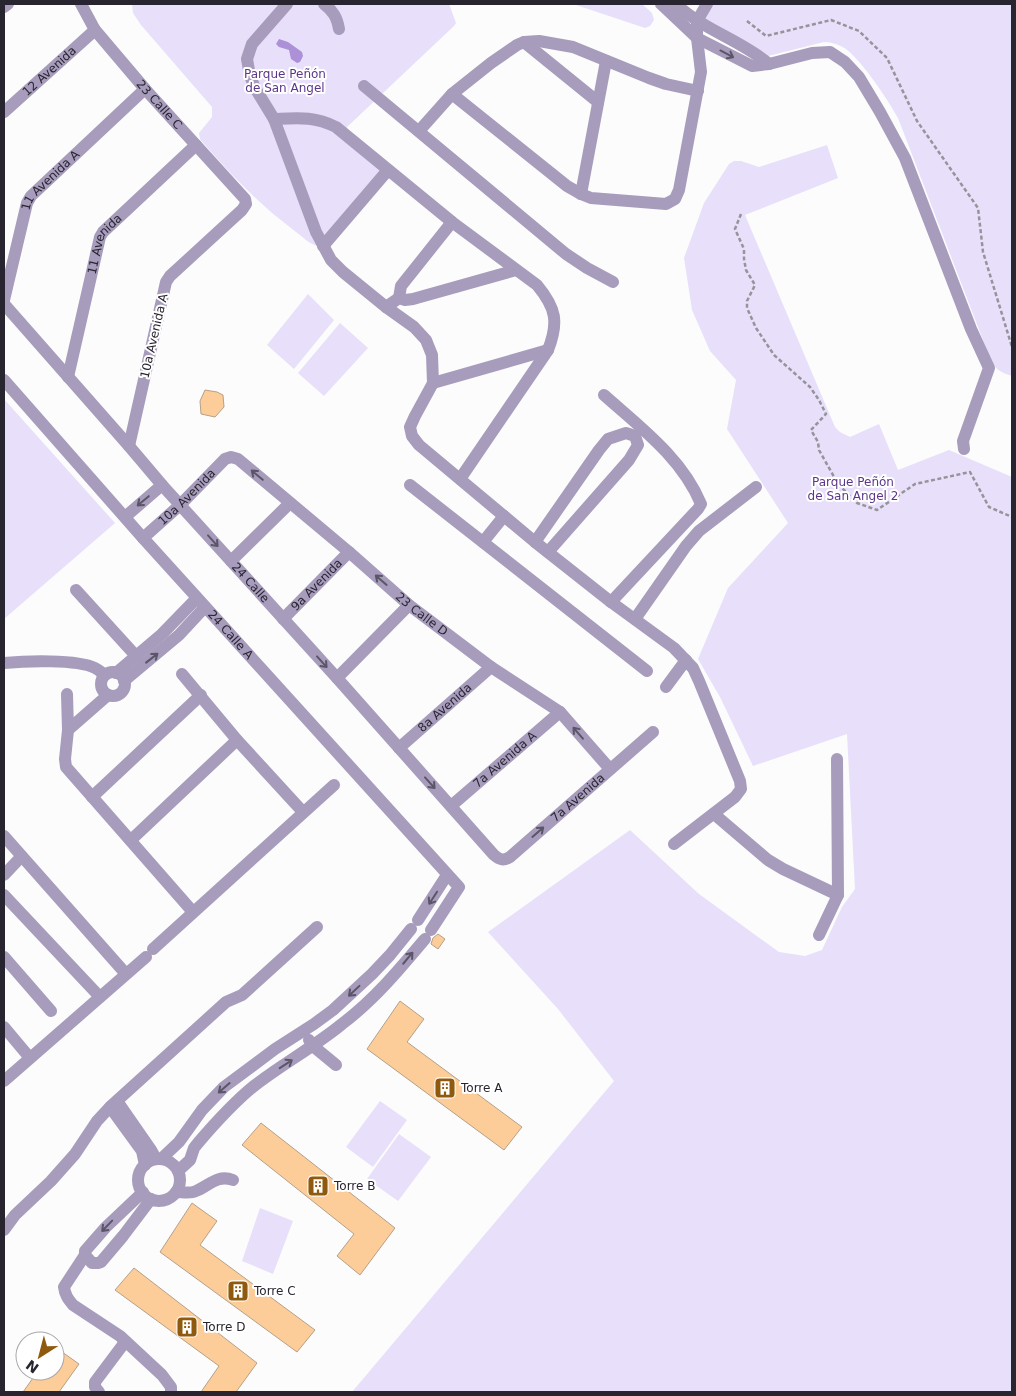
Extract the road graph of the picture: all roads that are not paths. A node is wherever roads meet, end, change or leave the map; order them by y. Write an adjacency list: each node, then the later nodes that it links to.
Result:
1 (8, 4): 8 (street)
2 (81, 4): 11 (street, 23 Calle C)
3 (287, 4): 22 (street)
4 (324, 4): 10 (street)
5 (661, 4): 12 (street)
6 (676, 4): 9 (street)
7 (708, 4): 9 (street)
8 (4, 7)
9 (698, 21): 12 (street); 15 (street)
10 (339, 29)
11 (95, 30): 17 (street, 23 Calle C); 21 (street, 12 Avenida)
12 (697, 38): 15 (street, one-way to 15); 18 (street)
13 (524, 42): 14 (street); 19 (street); 20 (street)
14 (606, 61): 18 (street); 20 (street)
15 (768, 64): 42 (street)
16 (364, 86): 23 (street)
17 (145, 89): 24 (street, 23 Calle C); 33 (street, 11 Avenida A)
18 (698, 91): 26 (street)
19 (452, 94): 23 (street); 26 (street)
20 (598, 102): 26 (street)
21 (4, 112)
22 (274, 119): 25 (street); 29 (street)
23 (419, 131): 31 (street)
24 (196, 145): 27 (street, 23 Calle C); 37 (street, 11 Avenida)
25 (388, 170): 28 (street); 29 (street)
26 (581, 194)
27 (245, 199): 41 (street, 10a Avenida A)
28 (452, 222): 30 (street); 32 (street)
29 (323, 246): 35 (street)
30 (516, 270): 32 (street); 36 (street)
31 (613, 282)
32 (399, 298): 35 (street)
33 (4, 300)
34 (4, 304): 37 (street, 24 Calle)
35 (386, 307): 39 (street)
36 (548, 350): 39 (street); 44 (street)
37 (68, 377): 41 (street, 24 Calle)
38 (4, 380): 51 (street, 24 Calle A)
39 (433, 383): 44 (street)
40 (604, 395): 60 (street)
41 (129, 446): 45 (street, 24 Calle)
42 (964, 449)
43 (231, 457): 48 (street, 23 Calle D, one-way to 43); 49 (street, 10a Avenida)
44 (460, 479): 50 (street)
45 (162, 485): 49 (street, 24 Calle); 51 (street, 10a Avenida, one-way to 51)
46 (410, 485): 53 (street)
47 (756, 487): 63 (street)
48 (290, 502): 55 (street, 23 Calle D); 57 (street)
49 (180, 505): 52 (street, 10a Avenida); 57 (street, 24 Calle, one-way to 57)
50 (504, 516): 53 (street); 54 (street)
51 (125, 517): 52 (street, 24 Calle A)
52 (143, 538): 59 (street, 24 Calle A)
53 (483, 542): 68 (street)
54 (535, 542): 56 (street); 56 (street)
55 (349, 552): 61 (street, 23 Calle D, one-way to 55); 62 (street, 9a Avenida)
56 (548, 552): 60 (street)
57 (231, 561): 62 (street, 24 Calle)
58 (76, 590): 64 (street)
59 (201, 602): 64 (street); 70 (street, one-way to 59); 94 (street, 24 Calle A)
60 (611, 602): 63 (street)
61 (409, 604): 67 (street, 23 Calle D); 71 (street)
62 (283, 619): 71 (street, 24 Calle, one-way to 71)
63 (635, 619): 65 (street)
64 (136, 656): 70 (street)
65 (686, 660): 72 (street); 87 (street)
66 (4, 663): 70 (street)
67 (491, 668): 76 (street, 23 Calle D); 80 (street, 8a Avenida)
68 (647, 671)
69 (182, 674): 75 (street)
70 (115, 676): 74 (street); 74 (street)
71 (337, 678): 80 (street, 24 Calle)
72 (666, 687)
73 (67, 694): 77 (street)
74 (108, 695): 77 (street)
75 (201, 695): 79 (street); 84 (street)
76 (560, 712): 82 (street, 23 Calle D, one-way to 76); 85 (street, 7a Avenida A)
77 (68, 730): 84 (street)
78 (653, 732): 82 (street, 7a Avenida)
79 (237, 740): 86 (street); 89 (street)
80 (398, 748): 85 (street, 24 Calle, one-way to 85)
81 (837, 759): 96 (street)
82 (610, 769): 92 (street, 7a Avenida, one-way to 82)
83 (334, 785): 86 (street)
84 (92, 797): 89 (street)
85 (451, 806): 92 (street, 24 Calle)
86 (303, 812): 97 (street)
87 (714, 814): 90 (street); 96 (street)
88 (4, 836): 91 (street)
89 (131, 840): 97 (street)
90 (674, 844)
91 (21, 857): 93 (street); 101 (street)
92 (500, 860)
93 (4, 875)
94 (447, 875): 102 (street, one-way to 102); 103 (street, 24 Calle A, one-way to 94)
95 (4, 895): 104 (street)
96 (838, 895): 99 (street)
97 (193, 912): 101 (street)
98 (317, 927): 112 (street)
99 (819, 935)
100 (4, 957): 105 (street)
101 (126, 974): 104 (street)
102 (372, 974): 103 (street); 107 (street, one-way to 107)
103 (384, 986): 108 (street)
104 (100, 997): 109 (street)
105 (51, 1011)
106 (4, 1027): 109 (street)
107 (303, 1032): 108 (street); 113 (street, one-way to 113)
108 (312, 1046): 110 (street); 114 (street, one-way to 108)
109 (30, 1058): 111 (street)
110 (336, 1065)
111 (4, 1081)
112 (114, 1104): 113 (street); 118 (street)
113 (154, 1161): 114 (street); 117 (street)
114 (178, 1171): 116 (street)
115 (233, 1180): 116 (street)
116 (176, 1192): 117 (street)
117 (147, 1196): 119 (street, one-way to 119); 119 (street)
118 (4, 1230)
119 (85, 1255): 120 (street)
120 (125, 1342): 121 (street); 122 (street)
121 (98, 1392)
122 (171, 1392)

